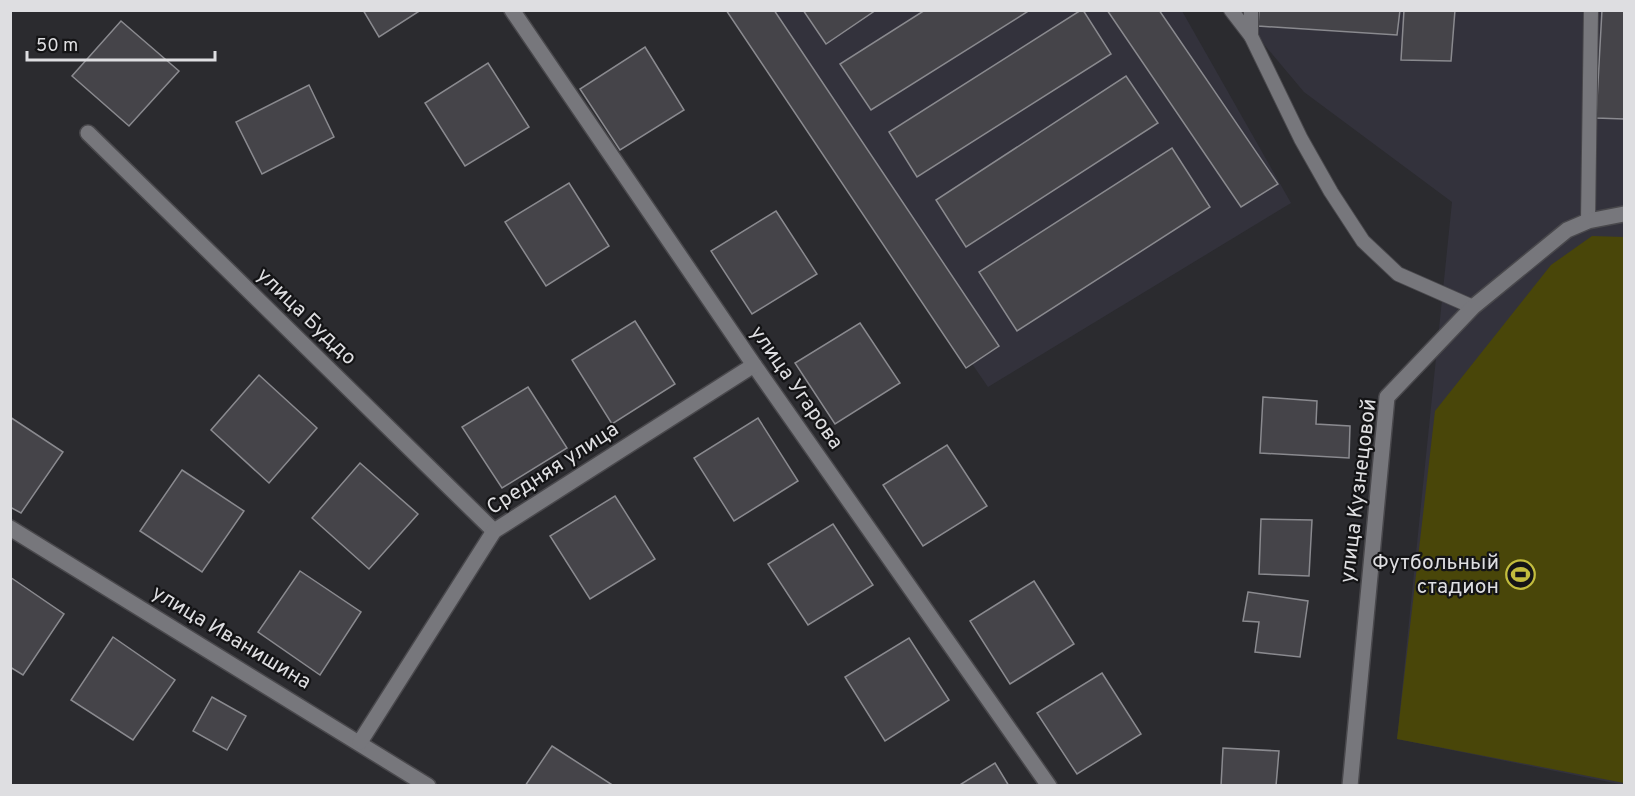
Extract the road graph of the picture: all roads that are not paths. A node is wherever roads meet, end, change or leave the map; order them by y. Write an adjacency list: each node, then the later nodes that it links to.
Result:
1 (512, 10): 10 (street, улица Угарова)
2 (1231, 10): 5 (lane)
3 (1251, 10): 5 (lane)
4 (1591, 10): 8 (lane)
5 (1251, 36): 9 (lane)
6 (88, 133): 12 (street, улица Буддо)
7 (1624, 214): 8 (street, улица Кузнецовой)
8 (1588, 221): 9 (street, улица Кузнецовой)
9 (1473, 307): 16 (street, улица Кузнецовой)
10 (754, 365): 12 (street, Средняя улица); 15 (street, улица Угарова)
11 (10, 528): 13 (street, улица Иванишина)
12 (494, 531): 13 (street, Средняя улица)
13 (360, 742): 14 (street, улица Иванишина)
14 (428, 786)
15 (1049, 786)
16 (1350, 786)

